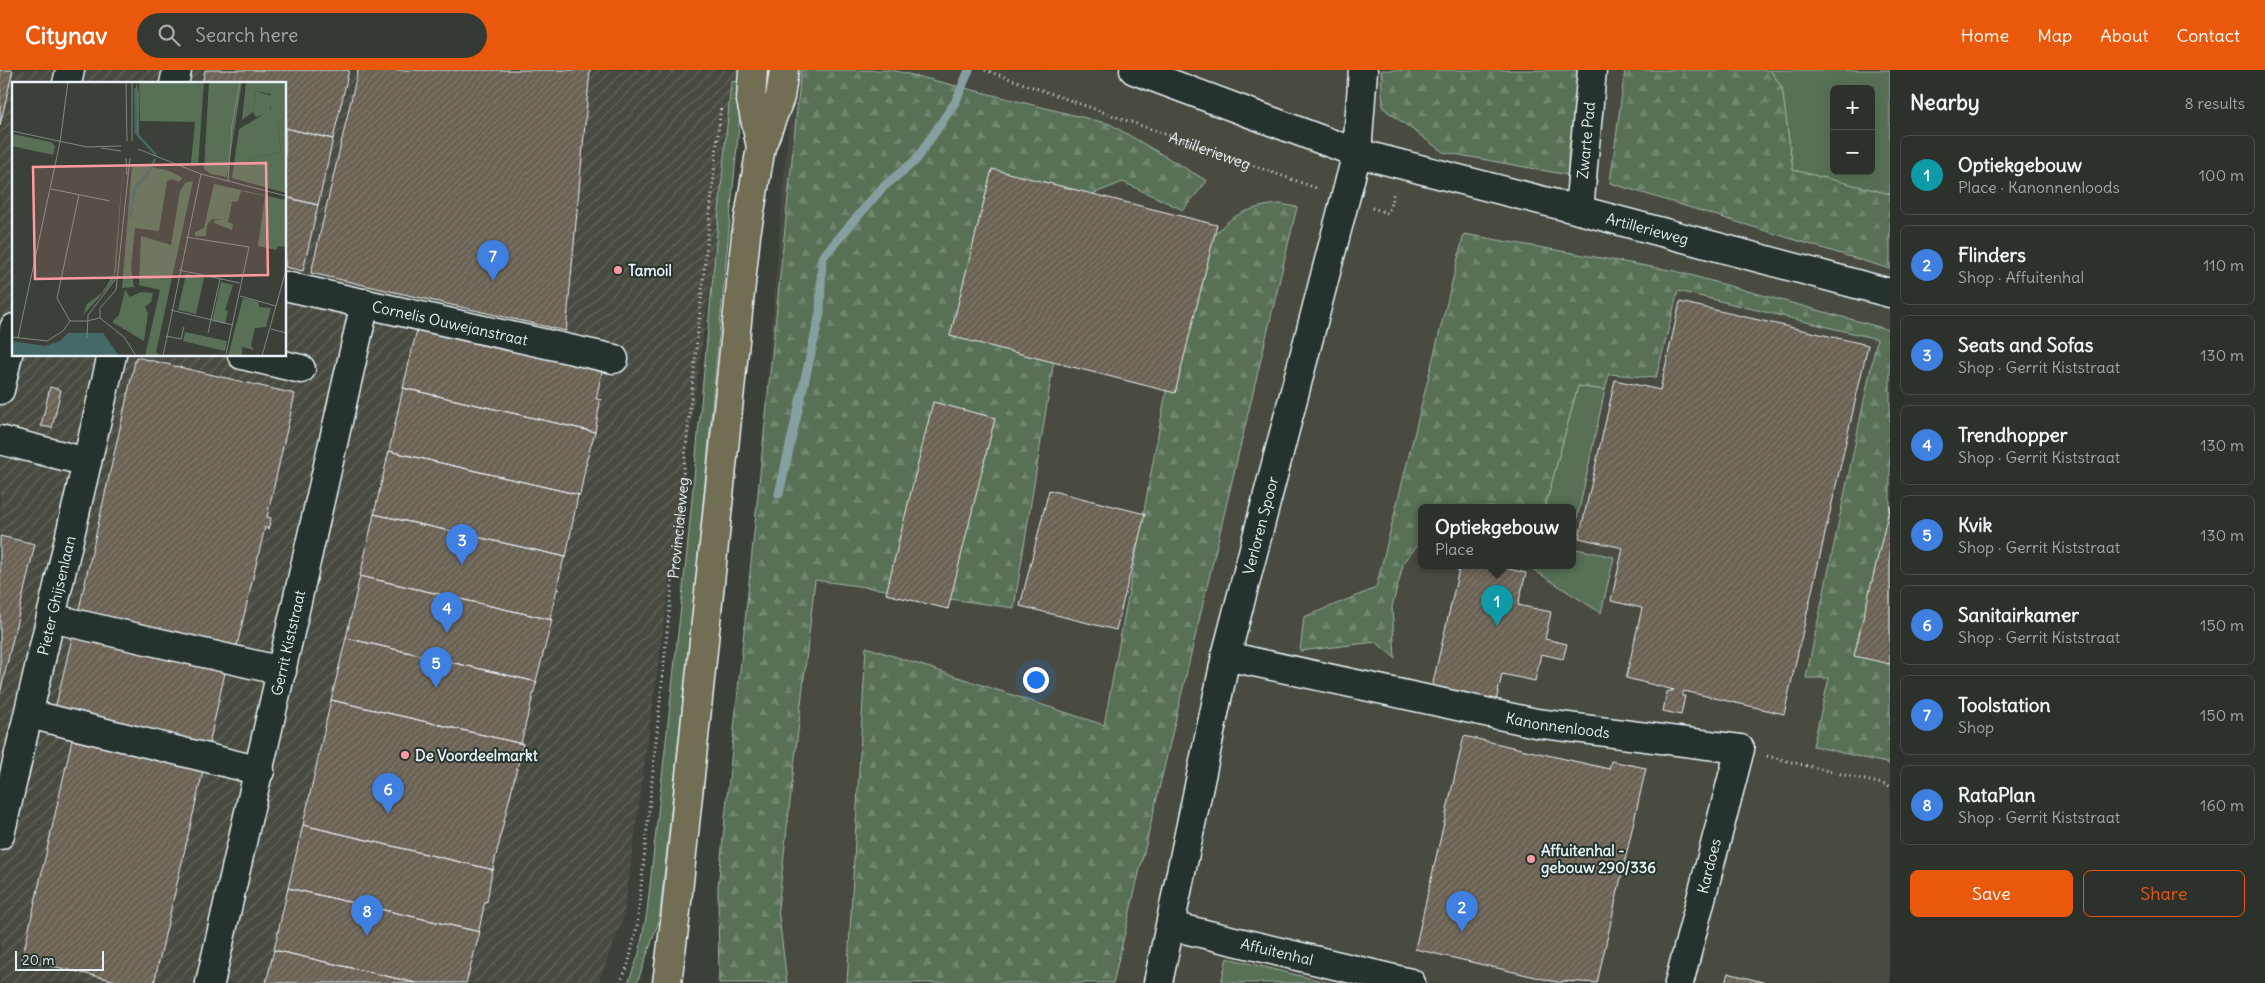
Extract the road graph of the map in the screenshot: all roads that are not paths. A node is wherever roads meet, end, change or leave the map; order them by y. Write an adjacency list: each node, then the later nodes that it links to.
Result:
1 (753, 70): 6 (main road)
2 (784, 70): 6 (main road)
3 (1134, 70): 7 (street, Artillerieweg)
4 (1363, 70): 7 (street, Verloren Spoor)
5 (1592, 70): 8 (street, Zwarte Pad)
6 (761, 147): 28 (main road)
7 (1357, 153): 8 (street, Artillerieweg); 21 (street, Verloren Spoor)
8 (1579, 210): 10 (street, Artillerieweg)
9 (286, 286): 11 (street, Cornelis Ouwejanstraat)
10 (1890, 293)
11 (365, 303): 15 (street, Cornelis Ouwejanstraat); 22 (street, Gerrit Kiststraat)
12 (12, 337): 17 (street)
13 (112, 356): 19 (street, Pieter Ghijsenlaan)
14 (246, 356): 16 (street)
15 (614, 359)
16 (301, 369)
17 (0, 390)
18 (0, 440): 19 (street)
19 (87, 462): 20 (street, Pieter Ghijsenlaan)
20 (51, 618): 22 (street); 23 (street, Pieter Ghijsenlaan)
21 (1226, 656): 24 (street, Kanonnenloods); 27 (street, Verloren Spoor)
22 (282, 671): 25 (street, Gerrit Kiststraat)
23 (28, 714): 25 (street); 26 (street, Pieter Ghijsenlaan)
24 (1740, 749): 32 (street, Kardoes)
25 (260, 771): 29 (street, Gerrit Kiststraat)
26 (0, 835)
27 (1171, 926): 30 (street, Verloren Spoor); 31 (street, Affuitenhal)
28 (664, 979)
29 (210, 983)
30 (1158, 983)
31 (1411, 983)
32 (1679, 983)

